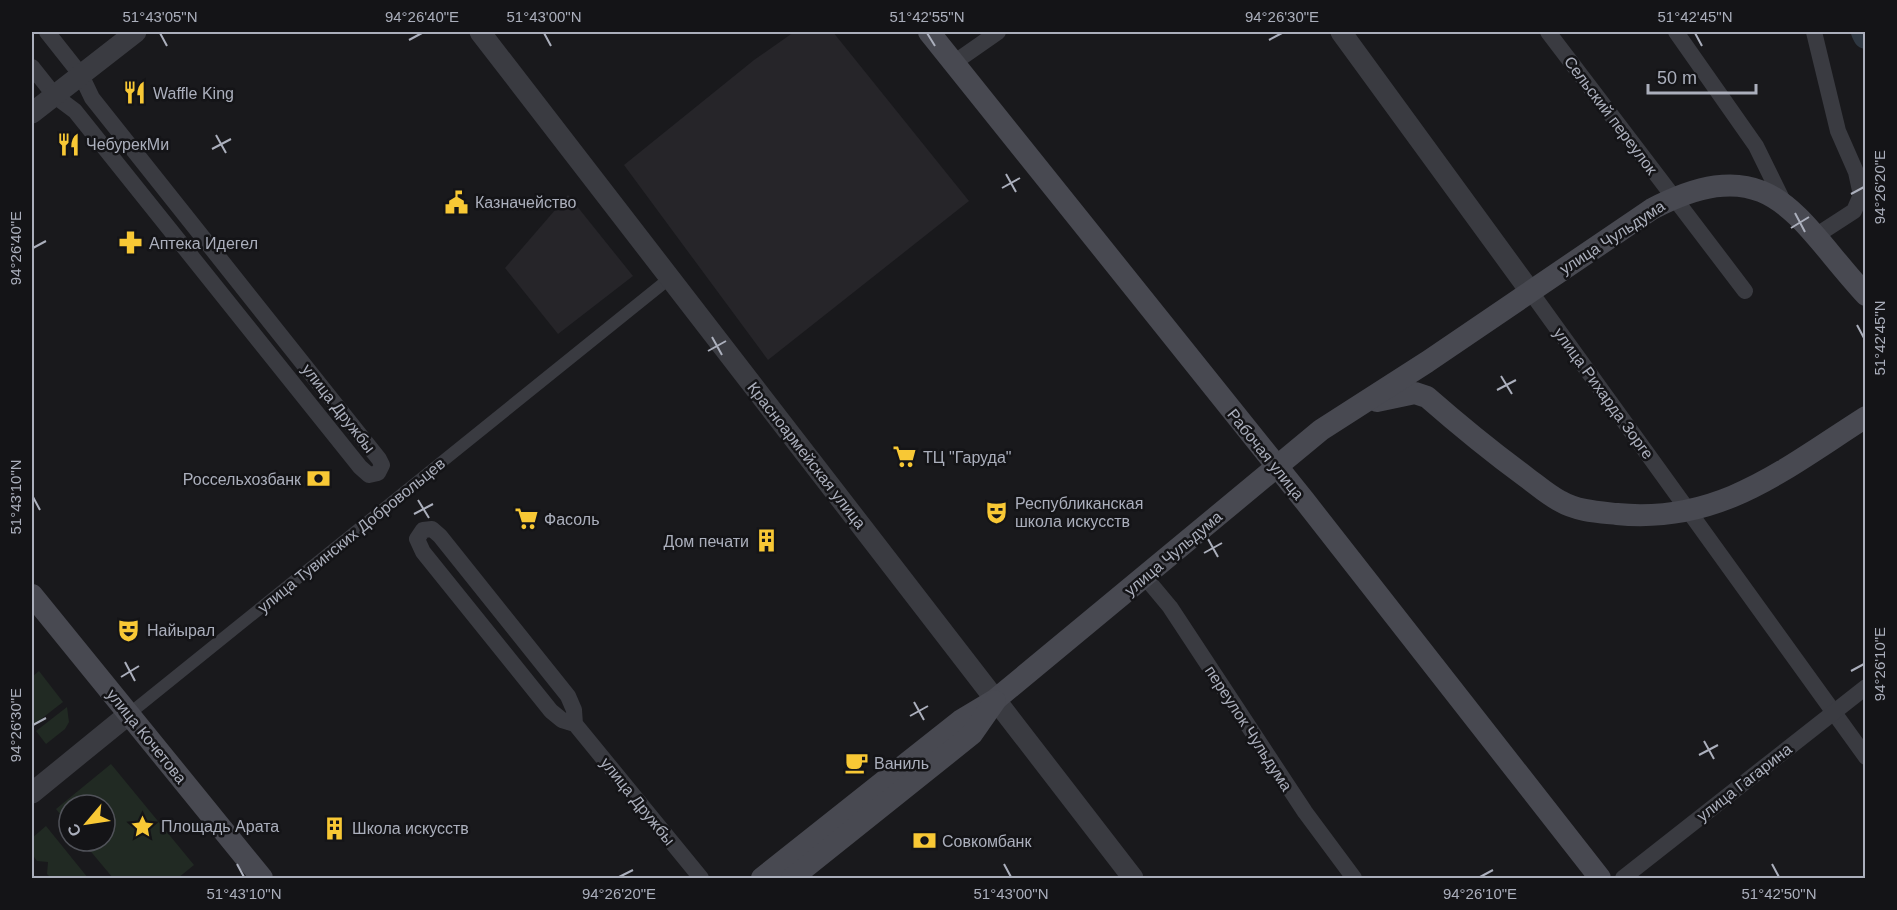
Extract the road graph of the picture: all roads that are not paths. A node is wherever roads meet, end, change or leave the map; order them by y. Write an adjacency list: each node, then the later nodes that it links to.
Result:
1 (47, 32): 12 (street, улица Дружбы)
2 (136, 32): 12 (street)
3 (480, 32): 18 (street, Красноармейская улица)
4 (929, 32): 10 (main road, Рабочая улица)
5 (998, 32): 10 (street)
6 (1341, 32): 20 (street, улица Рихарда Зорге)
7 (1548, 32): 15 (street, Сельский переулок)
8 (1676, 32): 16 (street)
9 (1814, 32): 17 (street)
10 (955, 62): 29 (main road, Рабочая улица)
11 (32, 67): 13 (street, улица Дружбы)
12 (81, 75): 13 (street); 23 (street, улица Дружбы)
13 (55, 96): 14 (street); 25 (street, улица Дружбы)
14 (32, 113)
15 (1674, 198): 16 (main road, улица Чульдума); 20 (main road, улица Чульдума); 21 (street, Сельский переулок)
16 (1783, 201): 17 (main road, улица Чульдума)
17 (1817, 235): 19 (main road, улица Чульдума)
18 (670, 278): 34 (street, Красноармейская улица); 36 (street, улица Тувинских Добровольцев)
19 (1859, 288): 22 (main road, улица Чульдума)
20 (1530, 291): 24 (main road, улица Чульдума); 30 (street, улица Рихарда Зорге)
21 (1745, 291)
22 (1866, 304)
23 (296, 353): 25 (street); 25 (street, улица Дружбы)
24 (1427, 362): 26 (main road); 27 (main road, улица Чульдума)
25 (280, 366)
26 (1427, 397): 27 (main road, улица Чульдума); 30 (main road)
27 (1353, 409): 29 (main road, улица Чульдума)
28 (1866, 417): 30 (main road)
29 (1276, 467): 31 (main road, улица Чульдума); 46 (main road, Рабочая улица)
30 (1690, 512): 35 (street, улица Рихарда Зорге)
31 (1145, 577): 34 (main road, улица Чульдума); 45 (street, переулок Чульдума)
32 (32, 595): 36 (main road, улица Кочетова)
33 (1866, 687): 35 (street, улица Гагарина)
34 (995, 700): 42 (main road, улица Чульдума); 43 (main road, улица Чульдума); 44 (street, Красноармейская улица)
35 (1832, 712): 38 (street, улица Рихарда Зорге); 47 (street, улица Гагарина)
36 (129, 714): 39 (street, улица Тувинских Добровольцев); 40 (main road, улица Кочетова)
37 (575, 724): 37 (street, улица Дружбы); 41 (street, улица Дружбы)
38 (1866, 757)
39 (32, 794)
40 (262, 879)
41 (701, 879)
42 (762, 879)
43 (792, 879)
44 (1133, 879)
45 (1354, 879)
46 (1600, 879)
47 (1623, 879)

